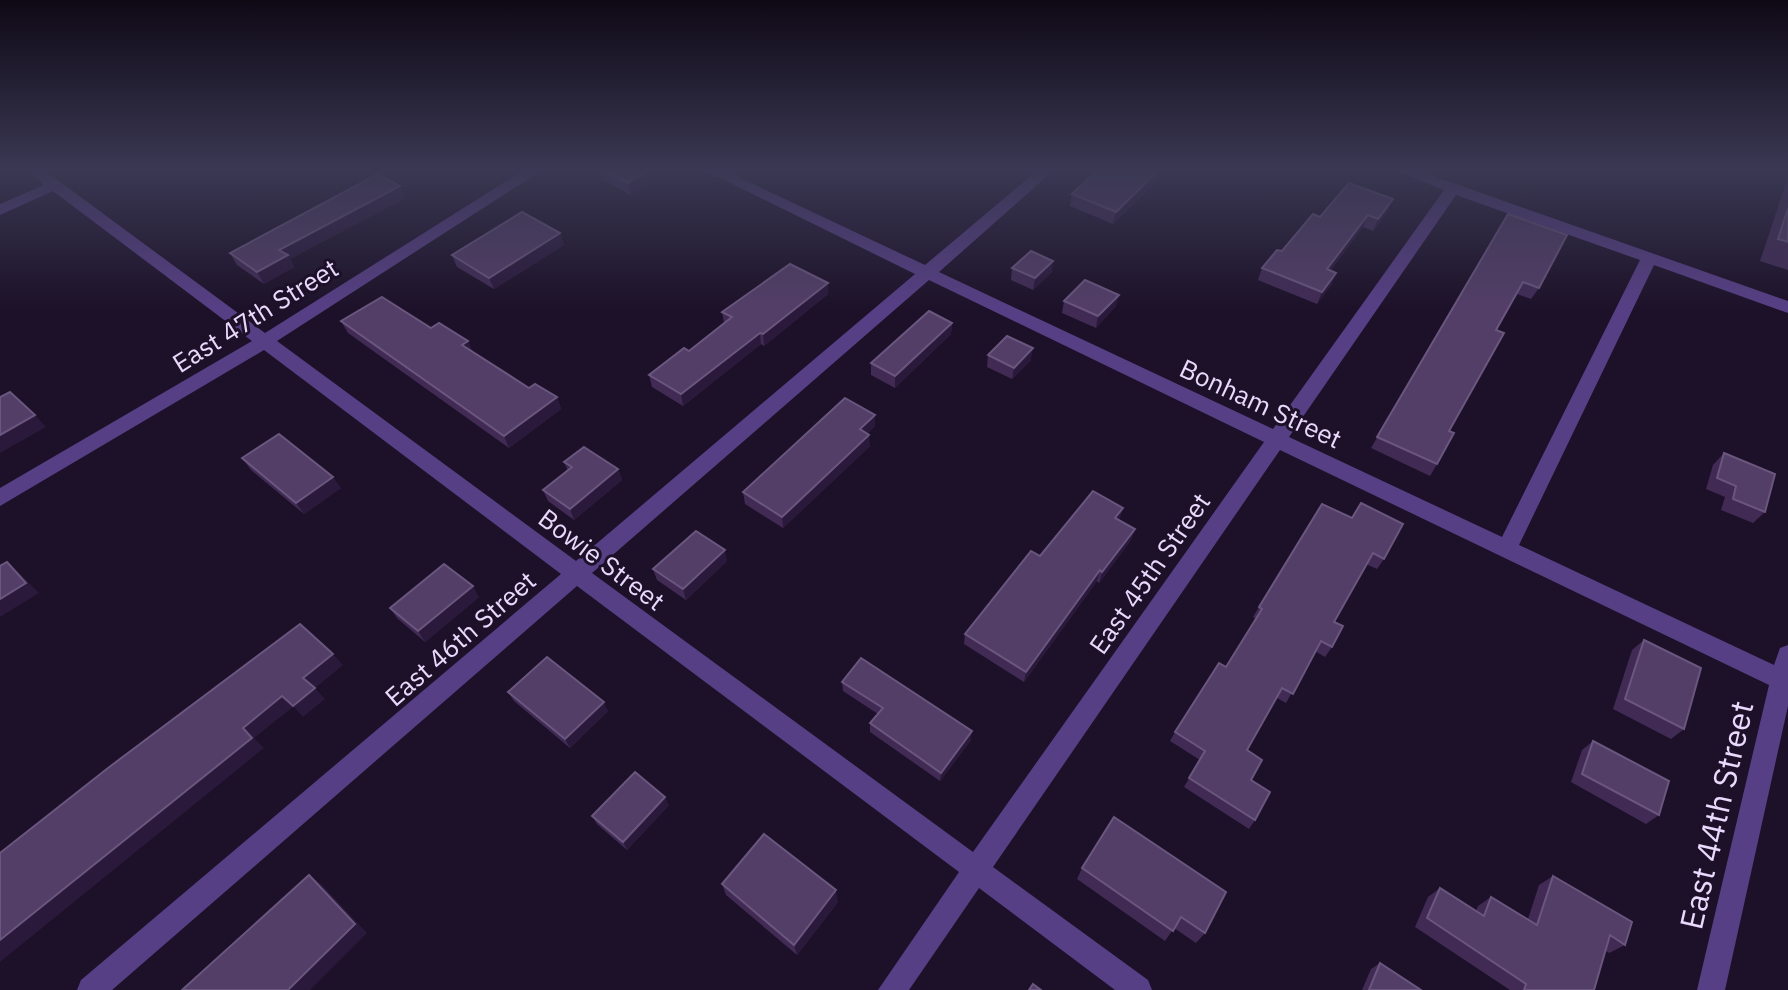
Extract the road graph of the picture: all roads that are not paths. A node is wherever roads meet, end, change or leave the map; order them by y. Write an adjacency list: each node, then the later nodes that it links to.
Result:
1 (94, 216): 10 (street, Bowie Street)
2 (462, 216): 10 (street, East 47th Street)
3 (808, 216): 8 (street, Bonham Street)
4 (993, 216): 8 (street, East 46th Street)
5 (1433, 216): 11 (street, East 45th Street)
6 (1530, 216): 7 (street)
7 (1649, 258): 9 (street); 13 (street)
8 (927, 273): 11 (street, Bonham Street); 14 (street, East 46th Street)
9 (1788, 307)
10 (265, 341): 12 (street, East 47th Street); 14 (street, Bowie Street)
11 (1277, 440): 13 (street, Bonham Street); 17 (street, East 45th Street)
12 (0, 498)
13 (1507, 549): 16 (street, Bonham Street)
14 (576, 575): 17 (street, Bowie Street); 18 (street, East 46th Street)
15 (1788, 655): 16 (street, East 44th Street)
16 (1785, 682): 21 (street, East 44th Street)
17 (977, 868): 19 (street, East 45th Street); 20 (street, Bowie Street)
18 (91, 990)
19 (892, 990)
20 (1138, 990)
21 (1711, 990)

